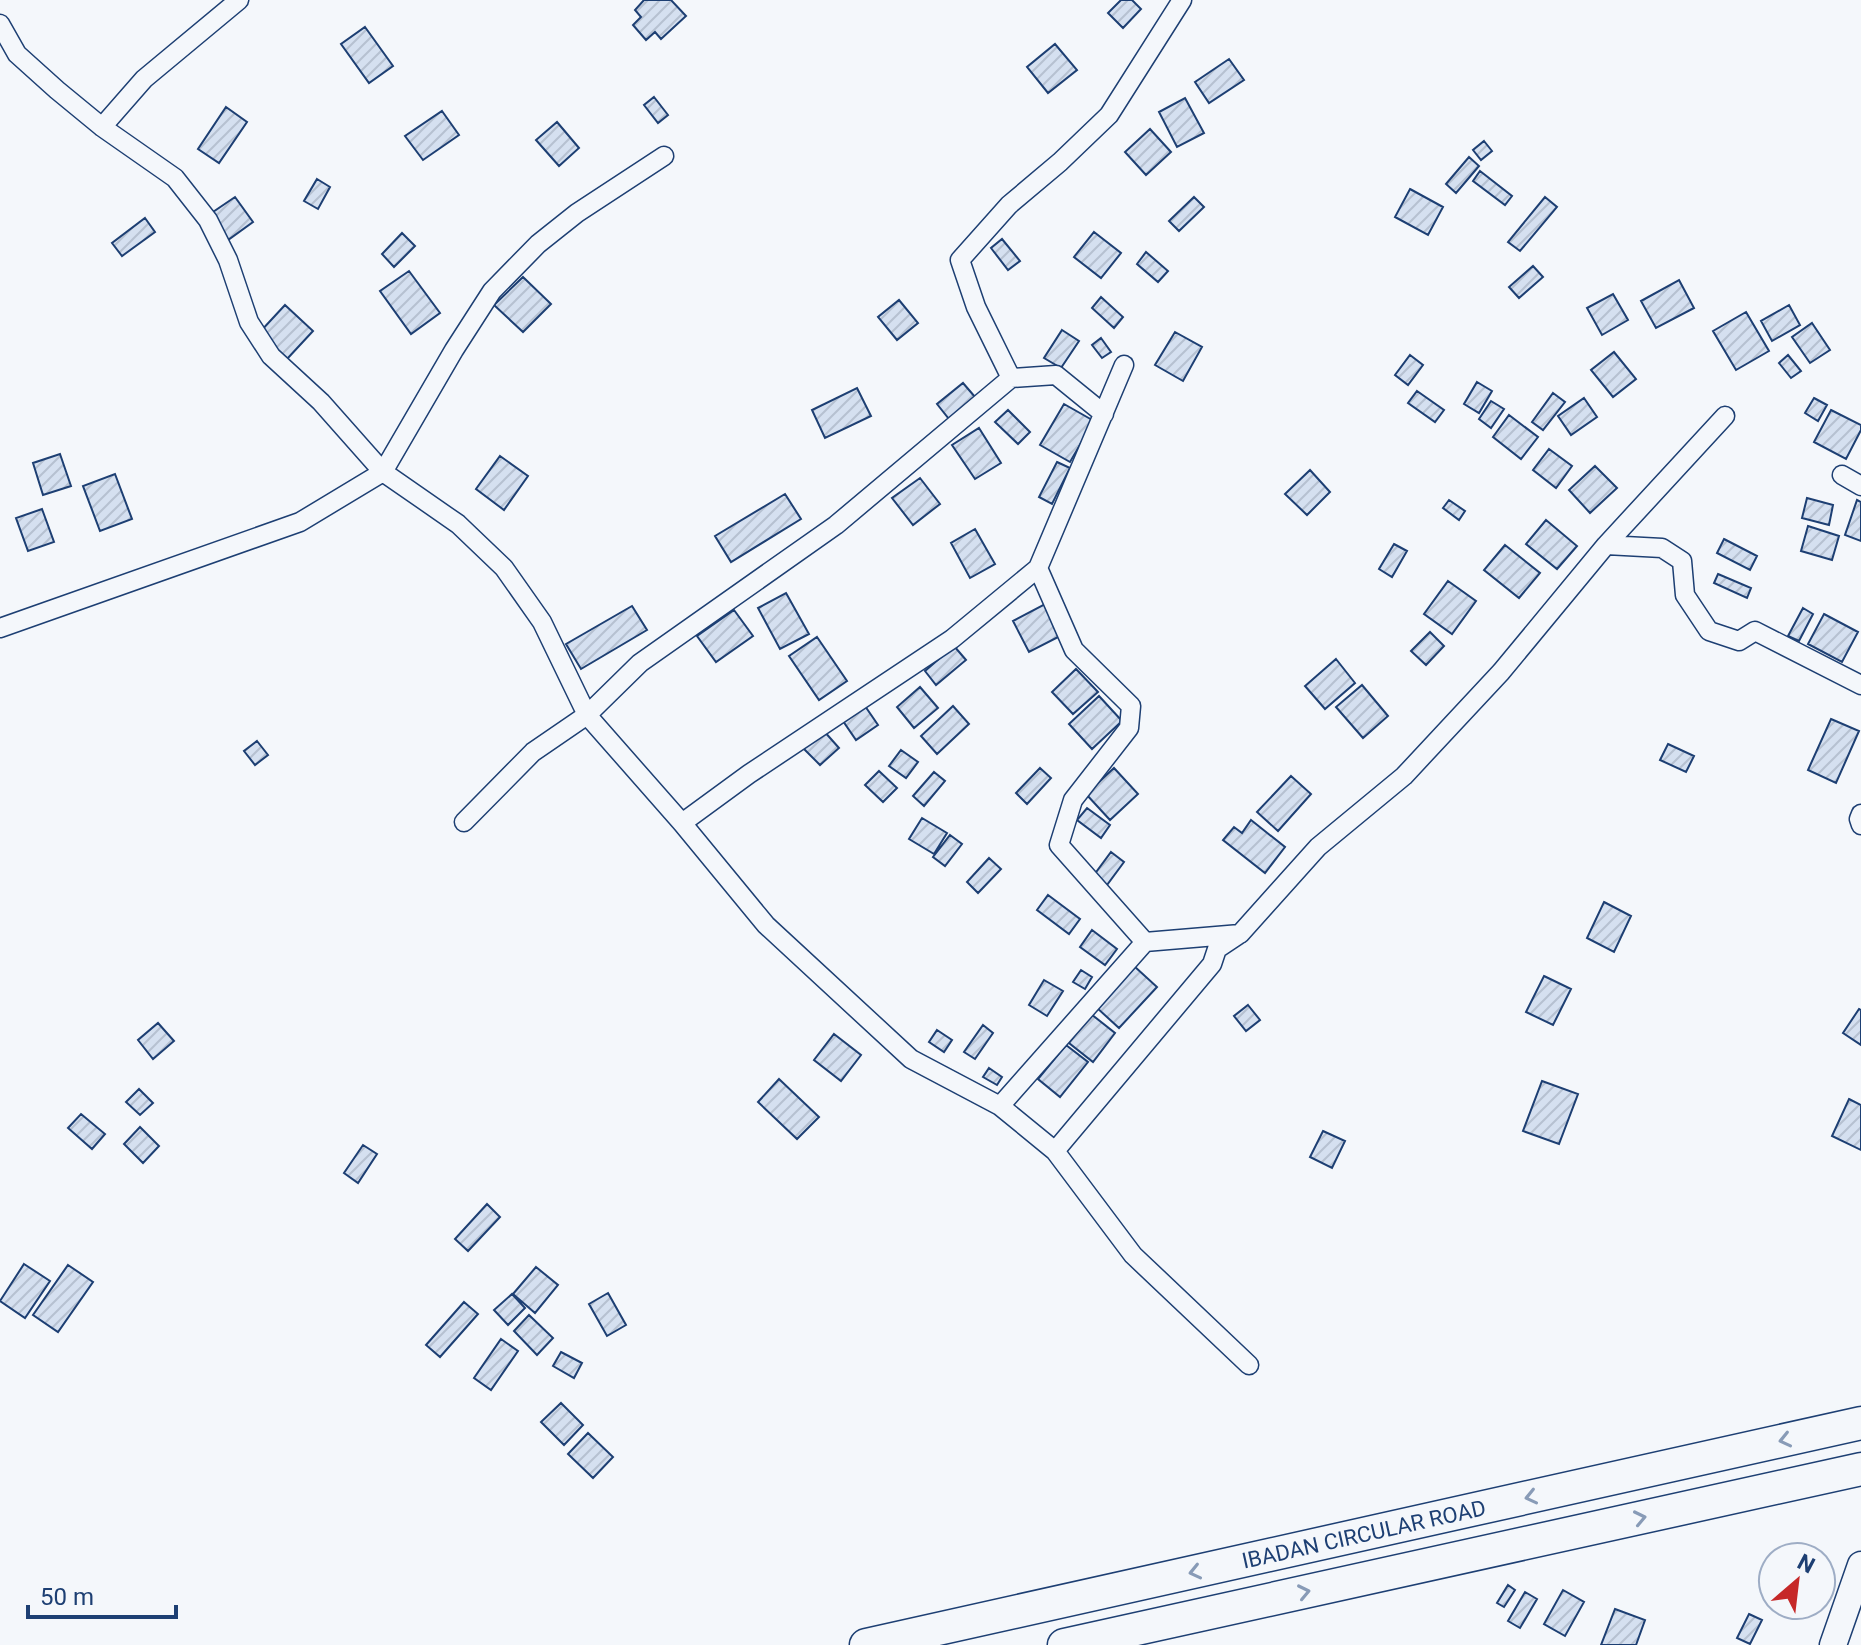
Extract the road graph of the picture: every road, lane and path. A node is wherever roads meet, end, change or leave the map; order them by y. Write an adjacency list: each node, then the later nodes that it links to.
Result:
1 (239, 0): 4 (street)
2 (1182, 0): 7 (street)
3 (0, 24): 4 (street)
4 (102, 127): 10 (street)
5 (664, 156): 10 (street)
6 (1124, 365): 8 (street)
7 (1011, 378): 8 (street); 17 (street)
8 (1104, 414): 14 (street)
9 (1725, 416): 13 (street)
10 (383, 472): 15 (street); 17 (street)
11 (1842, 475): 12 (street)
12 (1861, 486)
13 (1606, 545): 16 (street); 22 (street)
14 (1038, 568): 20 (street); 23 (street)
15 (0, 628)
16 (1861, 685)
17 (587, 715): 19 (street); 20 (street)
18 (1861, 814): 21 (street)
19 (464, 822)
20 (682, 823): 24 (street)
21 (1861, 825)
22 (1240, 934): 23 (street); 25 (street)
23 (1145, 942): 24 (street)
24 (1000, 1106): 25 (street)
25 (1055, 1151): 26 (street)
26 (1249, 1365)
27 (1861, 1423): 30 (highway, IBADAN CIRCULAR ROAD, one-way to 30)
28 (1861, 1469): 31 (highway, IBADAN CIRCULAR ROAD, one-way to 28)
29 (1861, 1565): 32 (main road)
30 (866, 1645)
31 (1064, 1645)
32 (1833, 1645)

